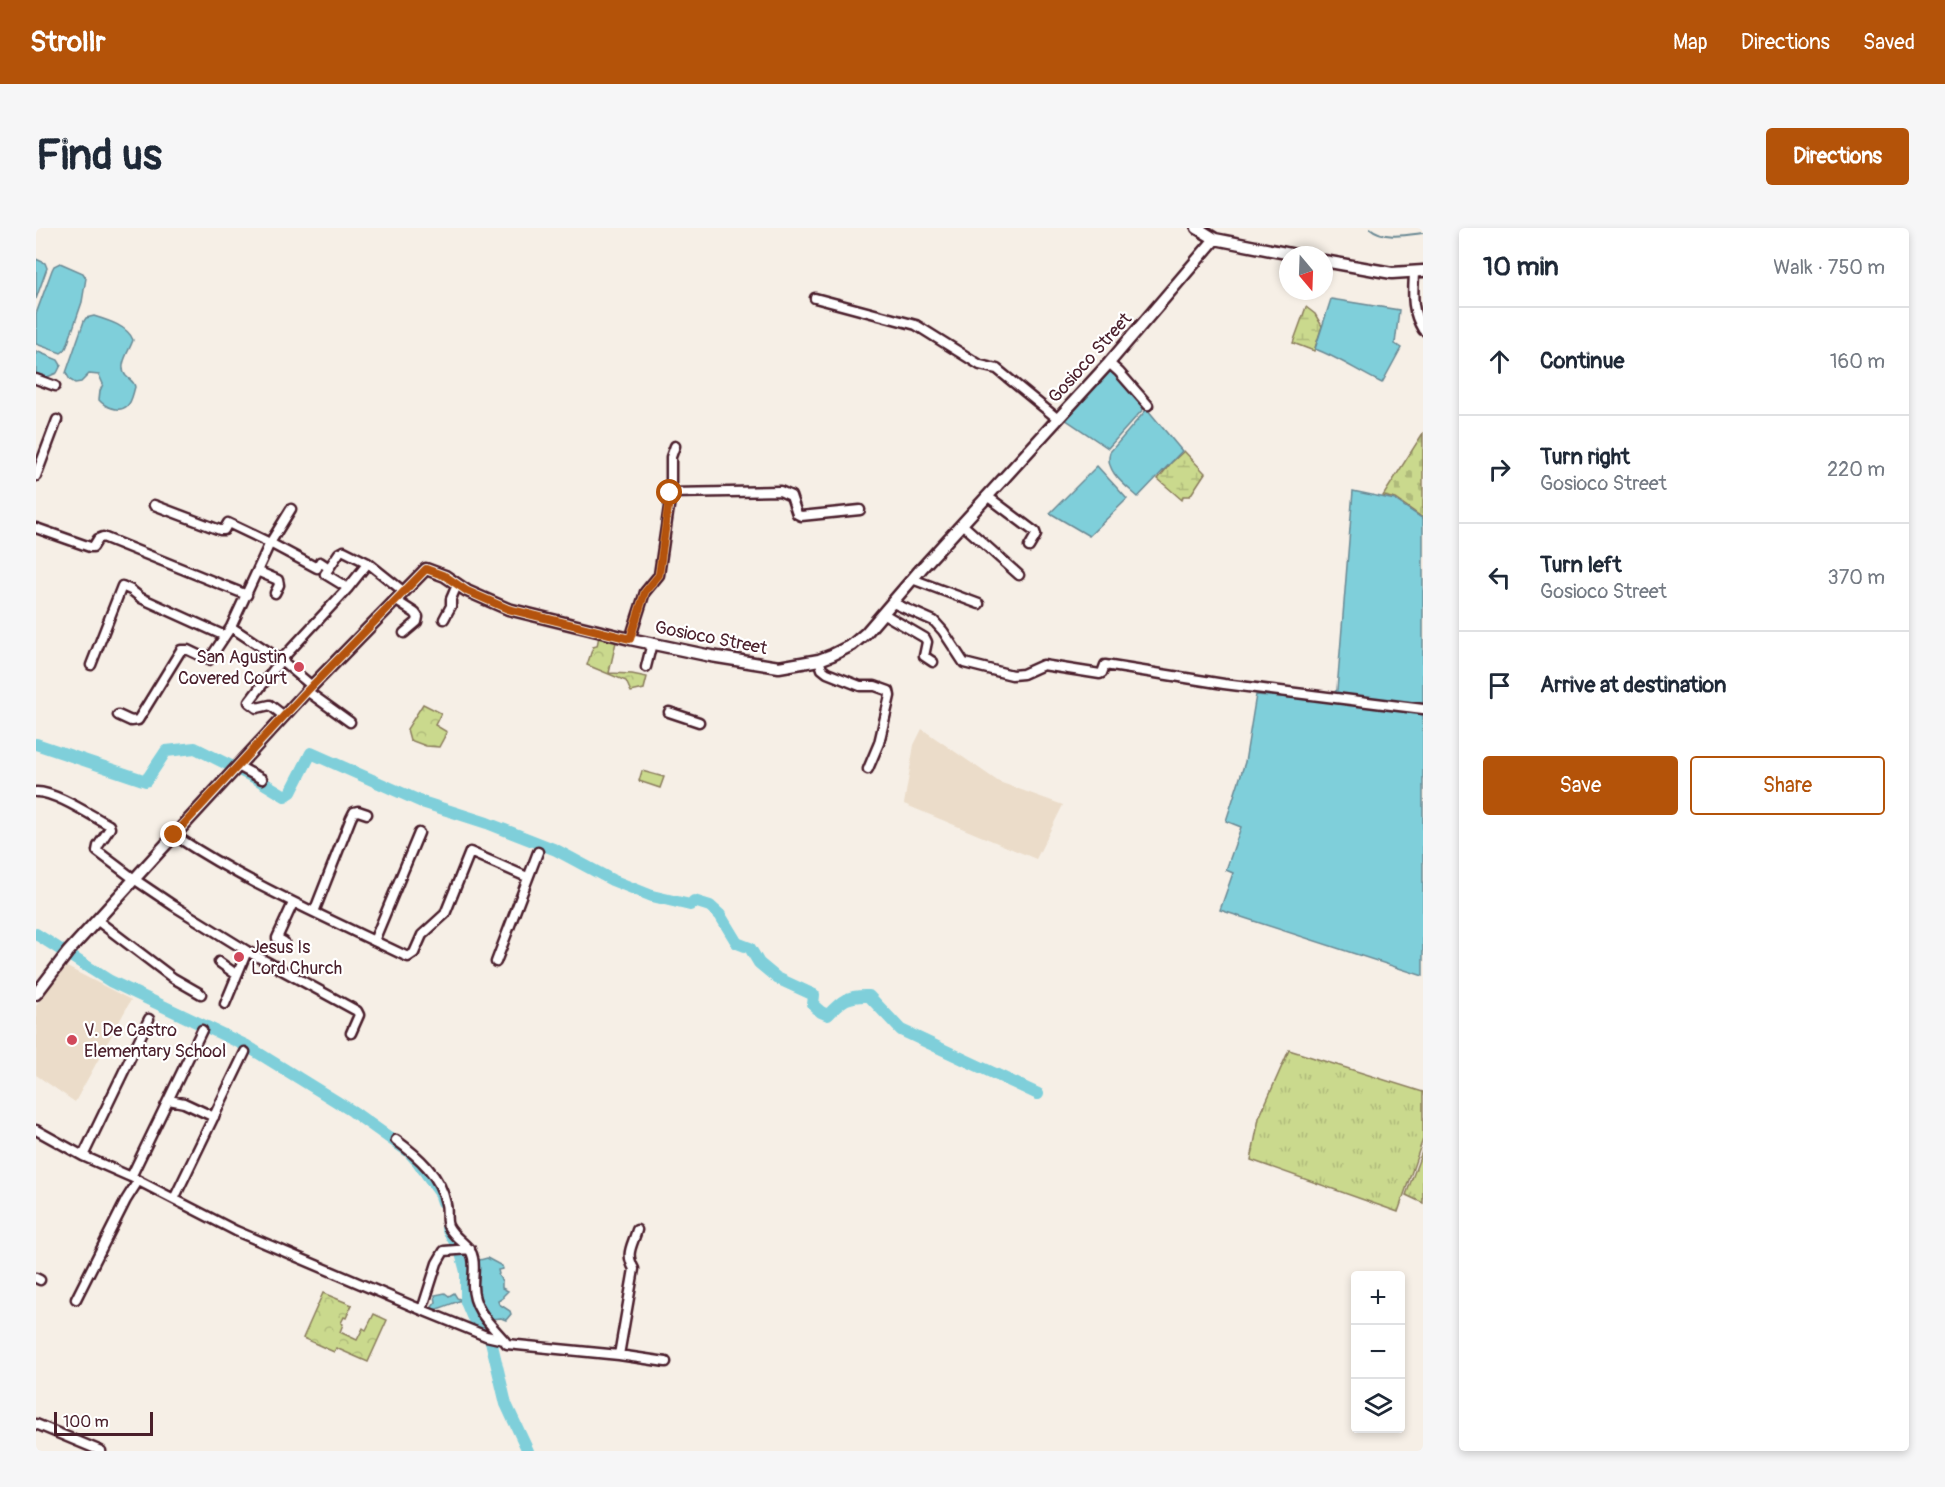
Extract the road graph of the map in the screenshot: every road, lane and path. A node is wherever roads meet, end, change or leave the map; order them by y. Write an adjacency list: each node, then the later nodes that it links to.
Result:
1 (1197, 228): 2 (street)
2 (1215, 239): 3 (street); 9 (street, Gosioco Street)
3 (1279, 252)
4 (1333, 263): 5 (street)
5 (1418, 272): 7 (street)
6 (815, 298): 13 (street)
7 (1419, 319): 8 (street)
8 (1423, 330)
9 (1109, 363): 12 (street); 13 (street, Gosioco Street)
10 (36, 379): 11 (street)
11 (55, 386)
12 (1148, 405)
13 (1058, 419): 18 (street, Gosioco Street)
14 (57, 420): 16 (street)
15 (675, 446): 17 (street)
16 (36, 476)
17 (670, 493): 21 (street); 44 (street)
18 (987, 496): 22 (street, Gosioco Street); 25 (street)
19 (154, 505): 24 (street)
20 (291, 509): 24 (street)
21 (860, 510)
22 (963, 525): 29 (street); 30 (street, Gosioco Street)
23 (36, 528): 35 (street)
24 (270, 543): 27 (street); 28 (street)
25 (1029, 547)
26 (368, 563): 27 (street); 32 (street); 33 (street)
27 (329, 568): 32 (street)
28 (257, 571): 34 (street); 35 (street)
29 (1019, 575)
30 (912, 579): 37 (street, Gosioco Street); 38 (street)
31 (457, 585): 33 (street, Gosioco Street); 40 (street); 44 (street, Gosioco Street)
32 (348, 588): 46 (street)
33 (404, 591): 36 (street, Gosioco Street)
34 (275, 593)
35 (247, 595): 41 (street)
36 (395, 600): 42 (street); 51 (street, Gosioco Street)
37 (893, 603): 39 (street, Gosioco Street); 52 (street)
38 (979, 604)
39 (884, 614): 47 (street, Gosioco Street); 48 (street)
40 (444, 619)
41 (231, 627): 43 (street); 46 (street)
42 (404, 633)
43 (225, 636): 49 (street); 54 (street)
44 (630, 639): 45 (street, Gosioco Street)
45 (652, 643): 47 (street, Gosioco Street); 50 (street)
46 (281, 660): 51 (street); 55 (street)
47 (819, 660): 59 (street)
48 (933, 662)
49 (91, 665)
50 (646, 667)
51 (309, 689): 55 (street, Gosioco Street); 56 (street)
52 (1423, 709)
53 (669, 712): 57 (street)
54 (118, 715)
55 (284, 716): 58 (street, Gosioco Street)
56 (350, 722)
57 (699, 722)
58 (236, 768): 60 (street); 64 (street, Gosioco Street)
59 (868, 769)
60 (262, 779)
61 (36, 792): 67 (street)
62 (367, 814): 69 (street)
63 (419, 833): 71 (street)
64 (174, 835): 67 (street, Gosioco Street); 68 (street)
65 (538, 852): 66 (street)
66 (527, 877): 71 (street); 75 (street)
67 (134, 879): 70 (street, Gosioco Street); 73 (street)
68 (293, 903): 69 (street); 72 (street)
69 (314, 912): 71 (street)
70 (98, 921): 77 (street, Gosioco Street); 78 (street)
71 (374, 941)
72 (284, 942)
73 (248, 951): 76 (street); 82 (street)
74 (219, 962): 76 (street)
75 (496, 962)
76 (237, 975): 79 (street)
77 (36, 994)
78 (201, 994)
79 (225, 1004)
80 (150, 1019): 88 (street)
81 (202, 1030): 84 (street)
82 (351, 1033)
83 (245, 1053): 85 (street)
84 (169, 1100): 85 (street); 89 (street)
85 (214, 1117): 90 (street)
86 (36, 1130): 88 (street)
87 (396, 1140): 92 (street)
88 (83, 1156): 89 (street)
89 (135, 1179): 90 (street); 93 (street)
90 (174, 1199): 94 (street)
91 (637, 1230): 96 (street)
92 (470, 1249): 94 (street); 95 (street)
93 (76, 1299)
94 (422, 1310): 95 (street)
95 (501, 1340): 96 (street)
96 (619, 1355): 97 (street)
97 (666, 1362)
98 (36, 1424): 99 (street)
99 (101, 1451)

